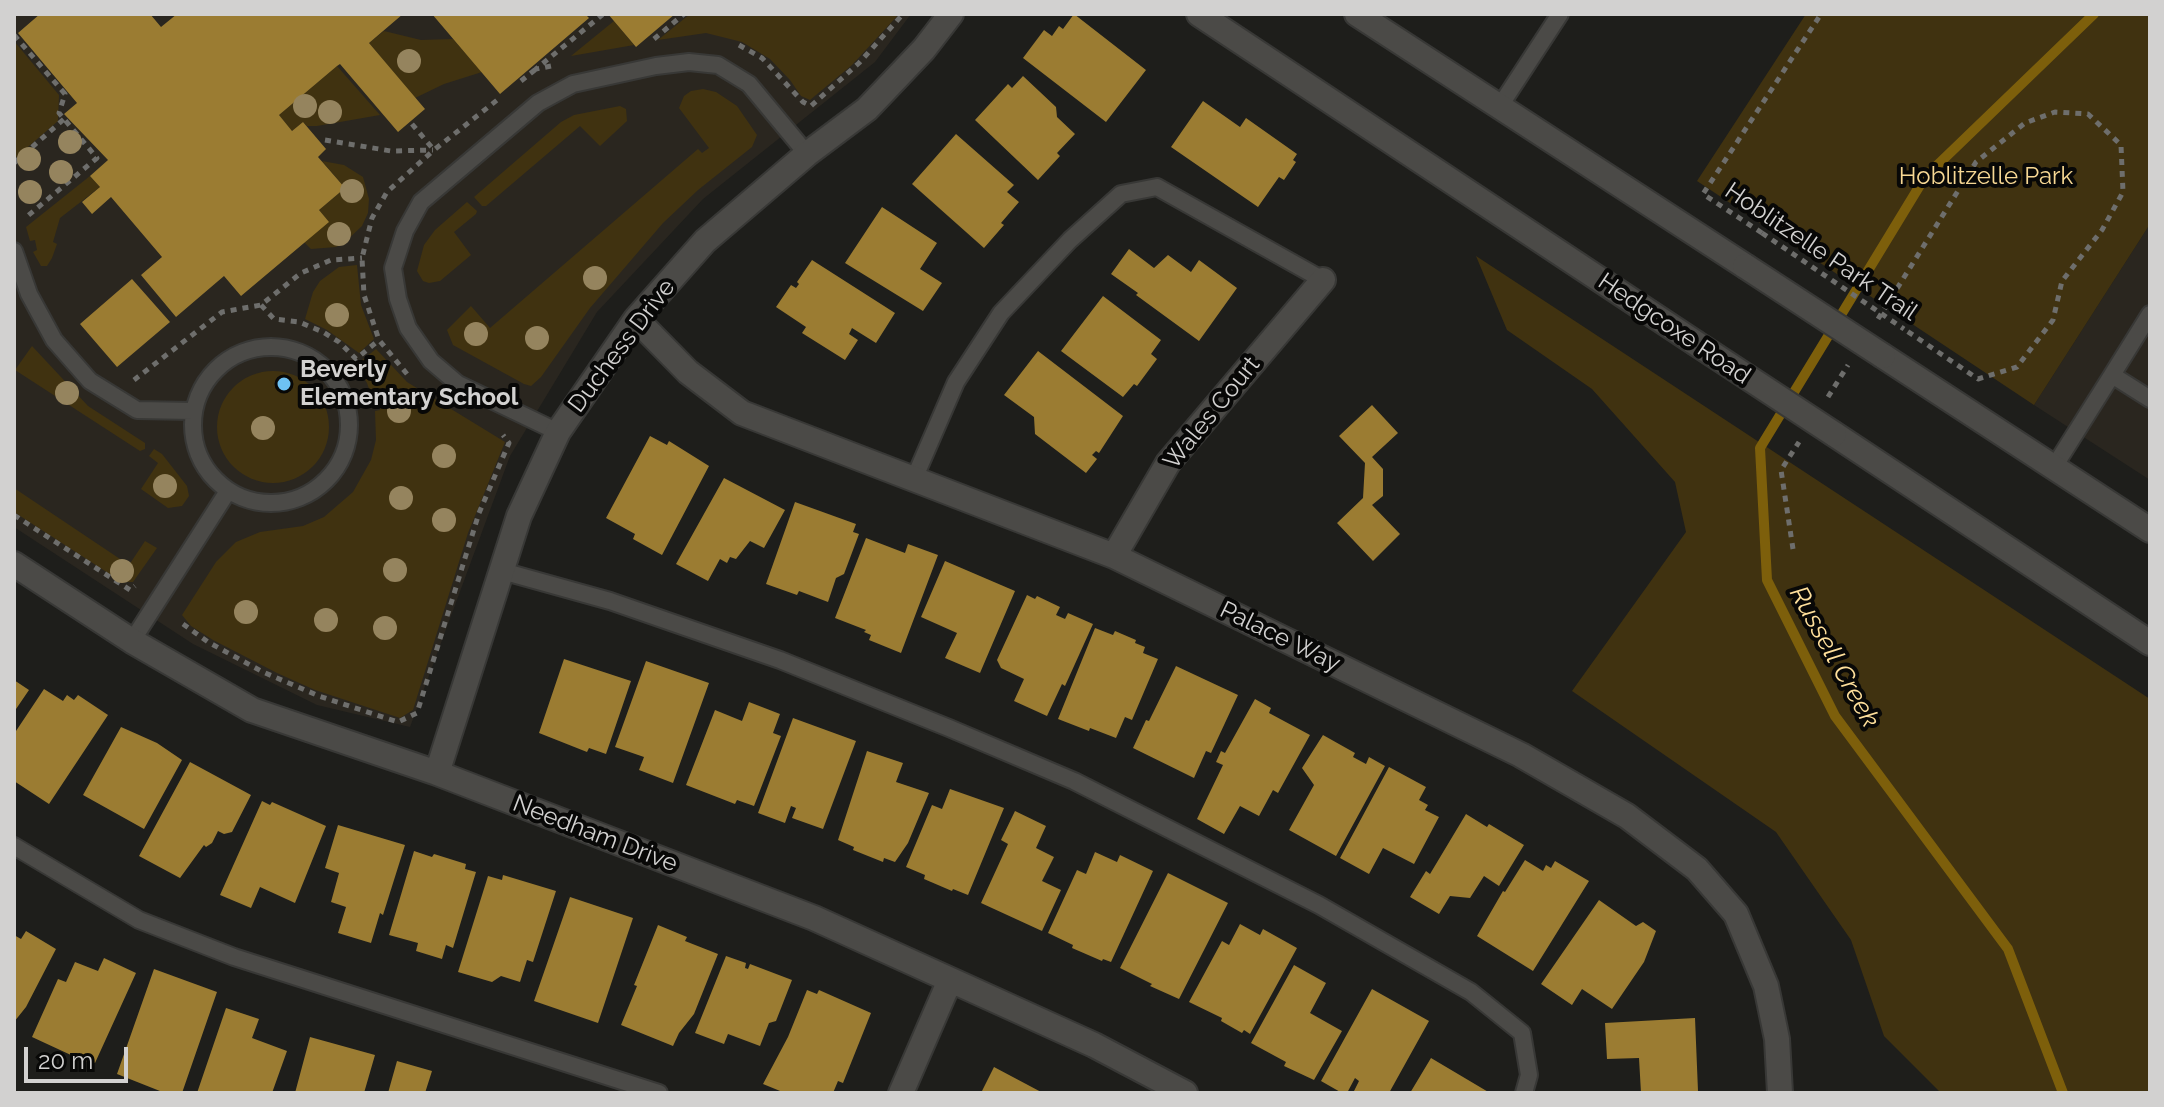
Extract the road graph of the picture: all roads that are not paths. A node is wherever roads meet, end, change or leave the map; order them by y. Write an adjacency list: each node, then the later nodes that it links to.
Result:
1 (951, 14): 6 (street, Duchess Drive)
2 (1199, 14): 23 (street, Hedgcoxe Road, bridge)
3 (1357, 14): 5 (street)
4 (1560, 14): 5 (lane)
5 (1500, 106): 15 (street, bridge)
6 (807, 154): 10 (street, Duchess Drive); 14 (lane)
7 (14, 251): 13 (lane)
8 (1323, 280): 16 (lane); 19 (street, Wales Court)
9 (2150, 314): 11 (lane)
10 (636, 319): 14 (street, Duchess Drive); 16 (street, Palace Way)
11 (2112, 375): 12 (lane); 15 (lane)
12 (2150, 399)
13 (193, 411): 17 (lane); 17 (lane)
14 (558, 432): 21 (street, Duchess Drive)
15 (2054, 467): 18 (street)
16 (914, 479): 19 (street, Palace Way)
17 (228, 491): 22 (lane)
18 (2150, 530)
19 (1114, 556): 31 (street, Palace Way)
20 (14, 564): 22 (street, Needham Drive)
21 (502, 571): 24 (street, Duchess Drive); 30 (lane)
22 (132, 641): 24 (street, Needham Drive)
23 (2150, 643)
24 (437, 773): 26 (street, Needham Drive)
25 (14, 846): 27 (lane)
26 (950, 980): 28 (street); 29 (street, Needham Drive)
27 (659, 1093)
28 (901, 1093)
29 (1185, 1093)
30 (1524, 1093)
31 (1780, 1093)

